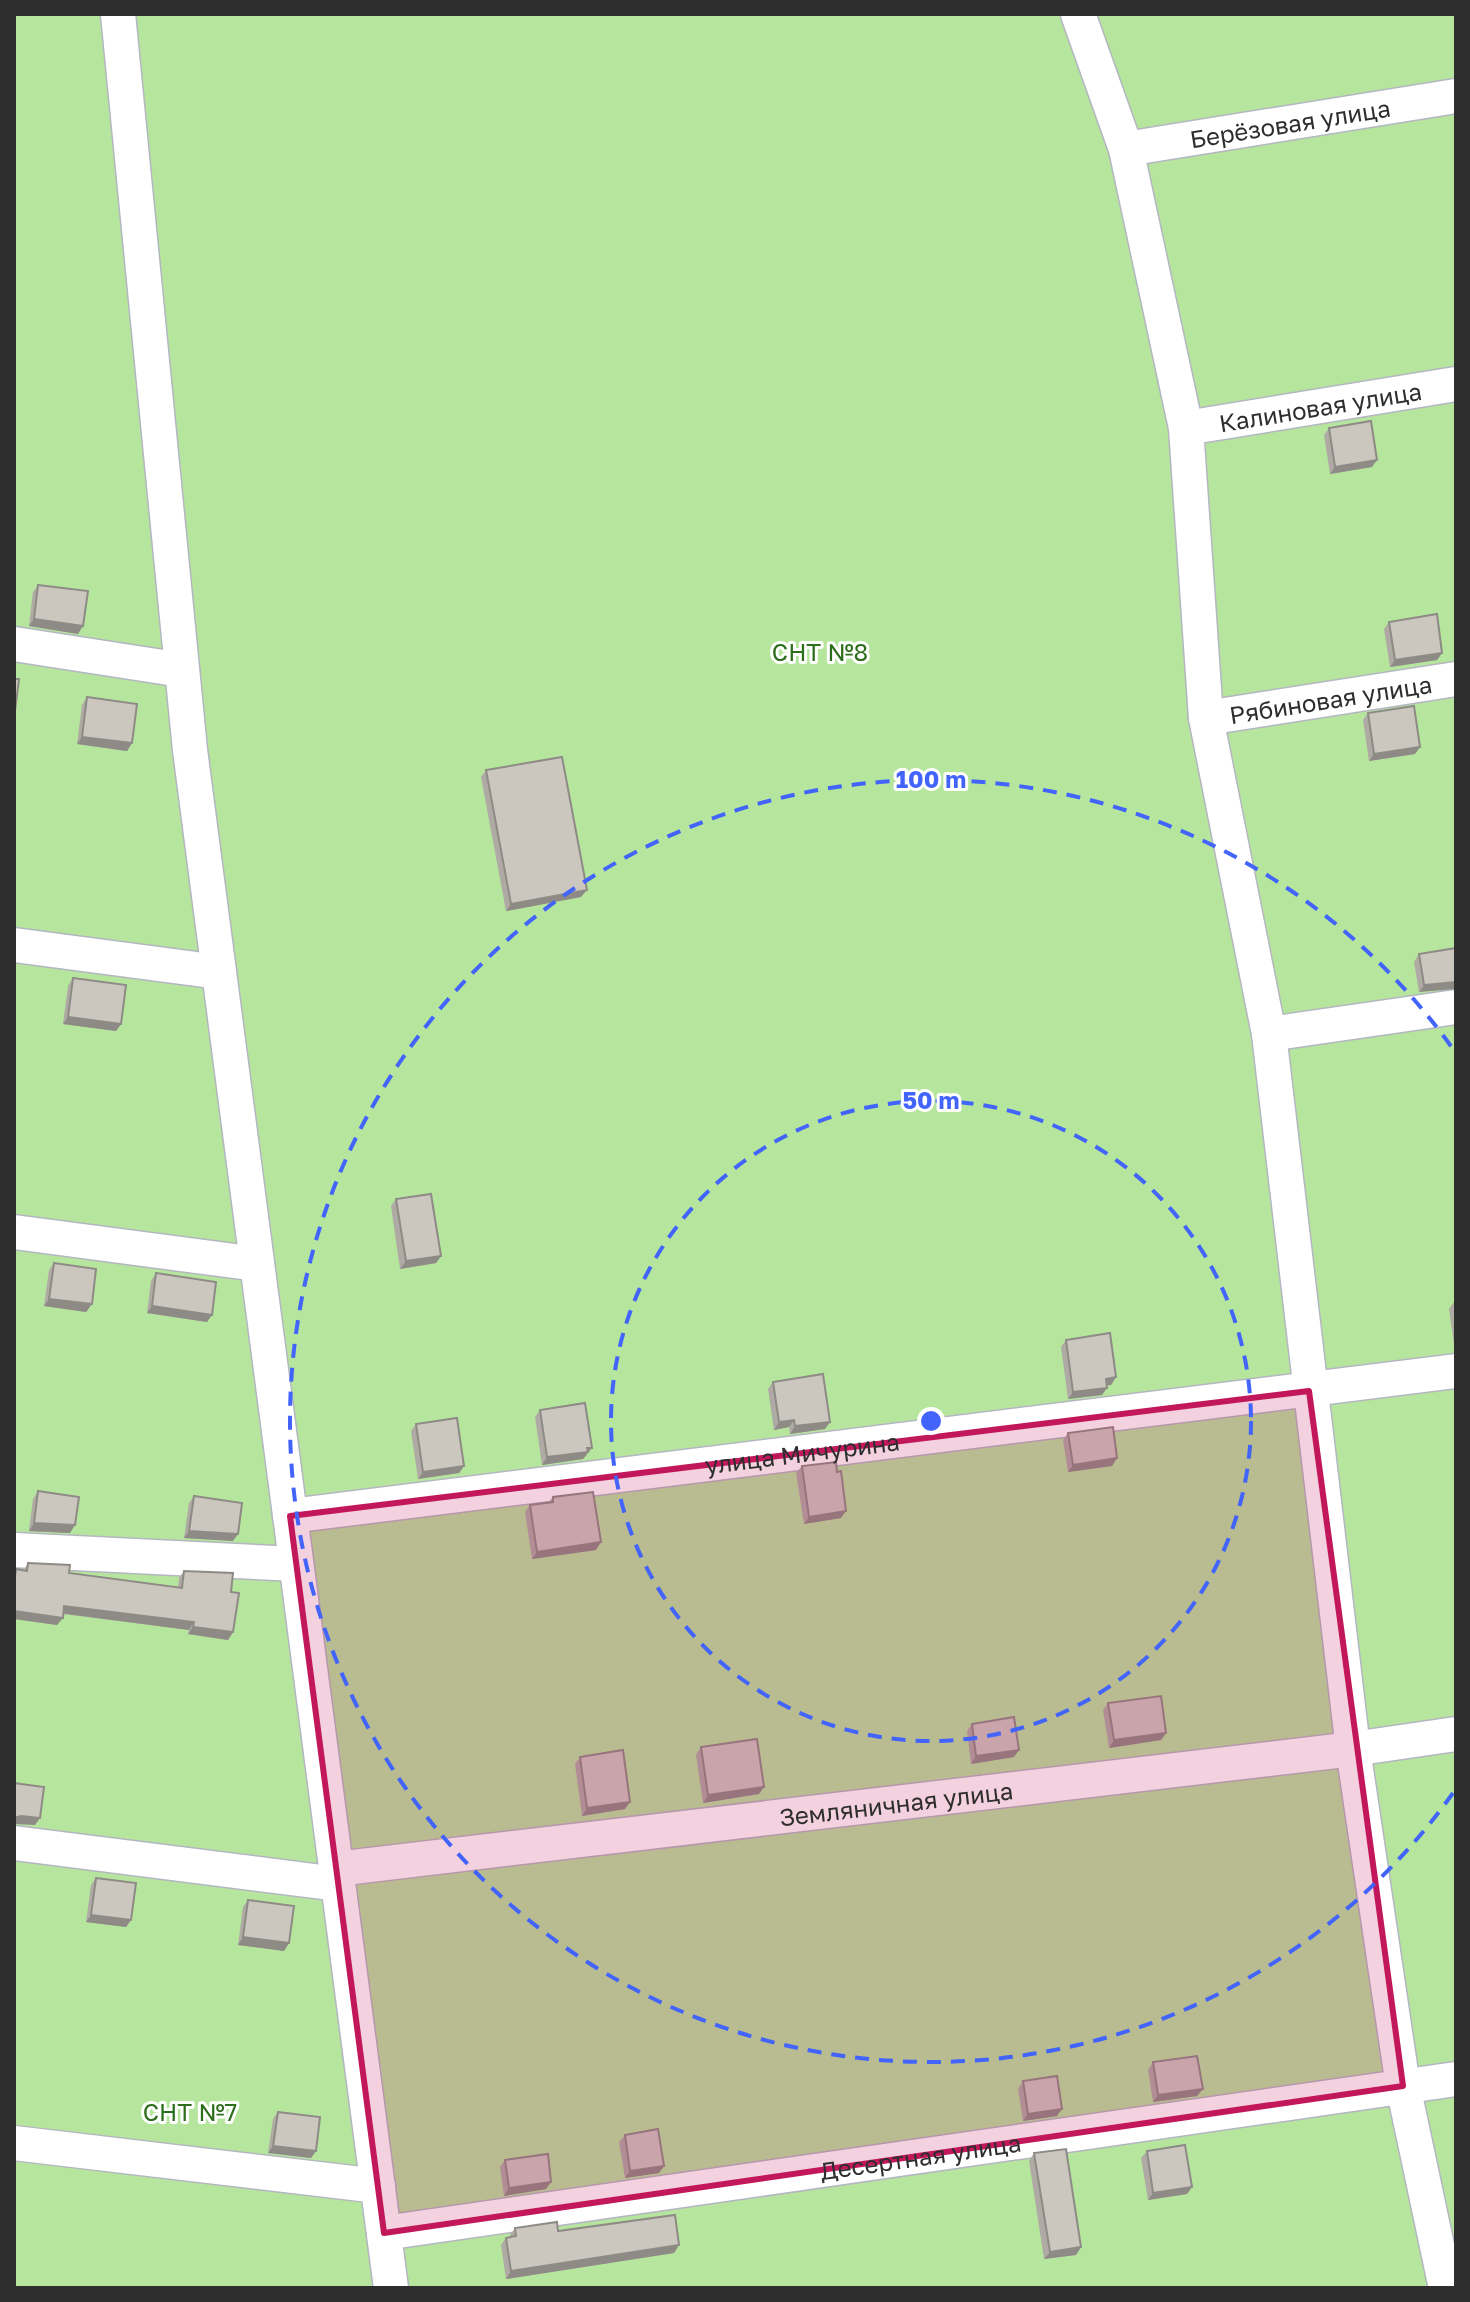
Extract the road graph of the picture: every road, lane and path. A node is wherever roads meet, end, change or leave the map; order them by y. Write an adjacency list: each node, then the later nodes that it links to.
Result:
1 (118, 14): 8 (street)
2 (1078, 14): 4 (street)
3 (1456, 96): 4 (street, Берёзовая улица)
4 (1126, 149): 6 (street)
5 (1456, 384): 6 (street, Калиновая улица)
6 (1186, 428): 10 (street)
7 (14, 644): 8 (street)
8 (182, 670): 12 (street)
9 (1456, 679): 10 (street, Рябиновая улица)
10 (1206, 718): 14 (street)
11 (14, 945): 12 (street)
12 (219, 972): 16 (street)
13 (1456, 1007): 14 (street)
14 (1269, 1034): 18 (street)
15 (14, 1232): 16 (street)
16 (257, 1264): 19 (street)
17 (1456, 1371): 18 (street, улица Мичурина)
18 (1309, 1391): 19 (street, улица Мичурина); 23 (street)
19 (290, 1516): 21 (street)
20 (14, 1550): 21 (street)
21 (296, 1564): 25 (street)
22 (1456, 1734): 23 (street, Земляничная улица)
23 (1353, 1749): 25 (street, Земляничная улица); 27 (street)
24 (14, 1843): 25 (street, Земляничная улица)
25 (337, 1877): 29 (street)
26 (1456, 2079): 27 (street, Десертная улица)
27 (1403, 2086): 30 (street, Десертная улица); 32 (street)
28 (14, 2143): 29 (street)
29 (378, 2186): 30 (street)
30 (384, 2233): 31 (street)
31 (391, 2288)
32 (1446, 2288)

